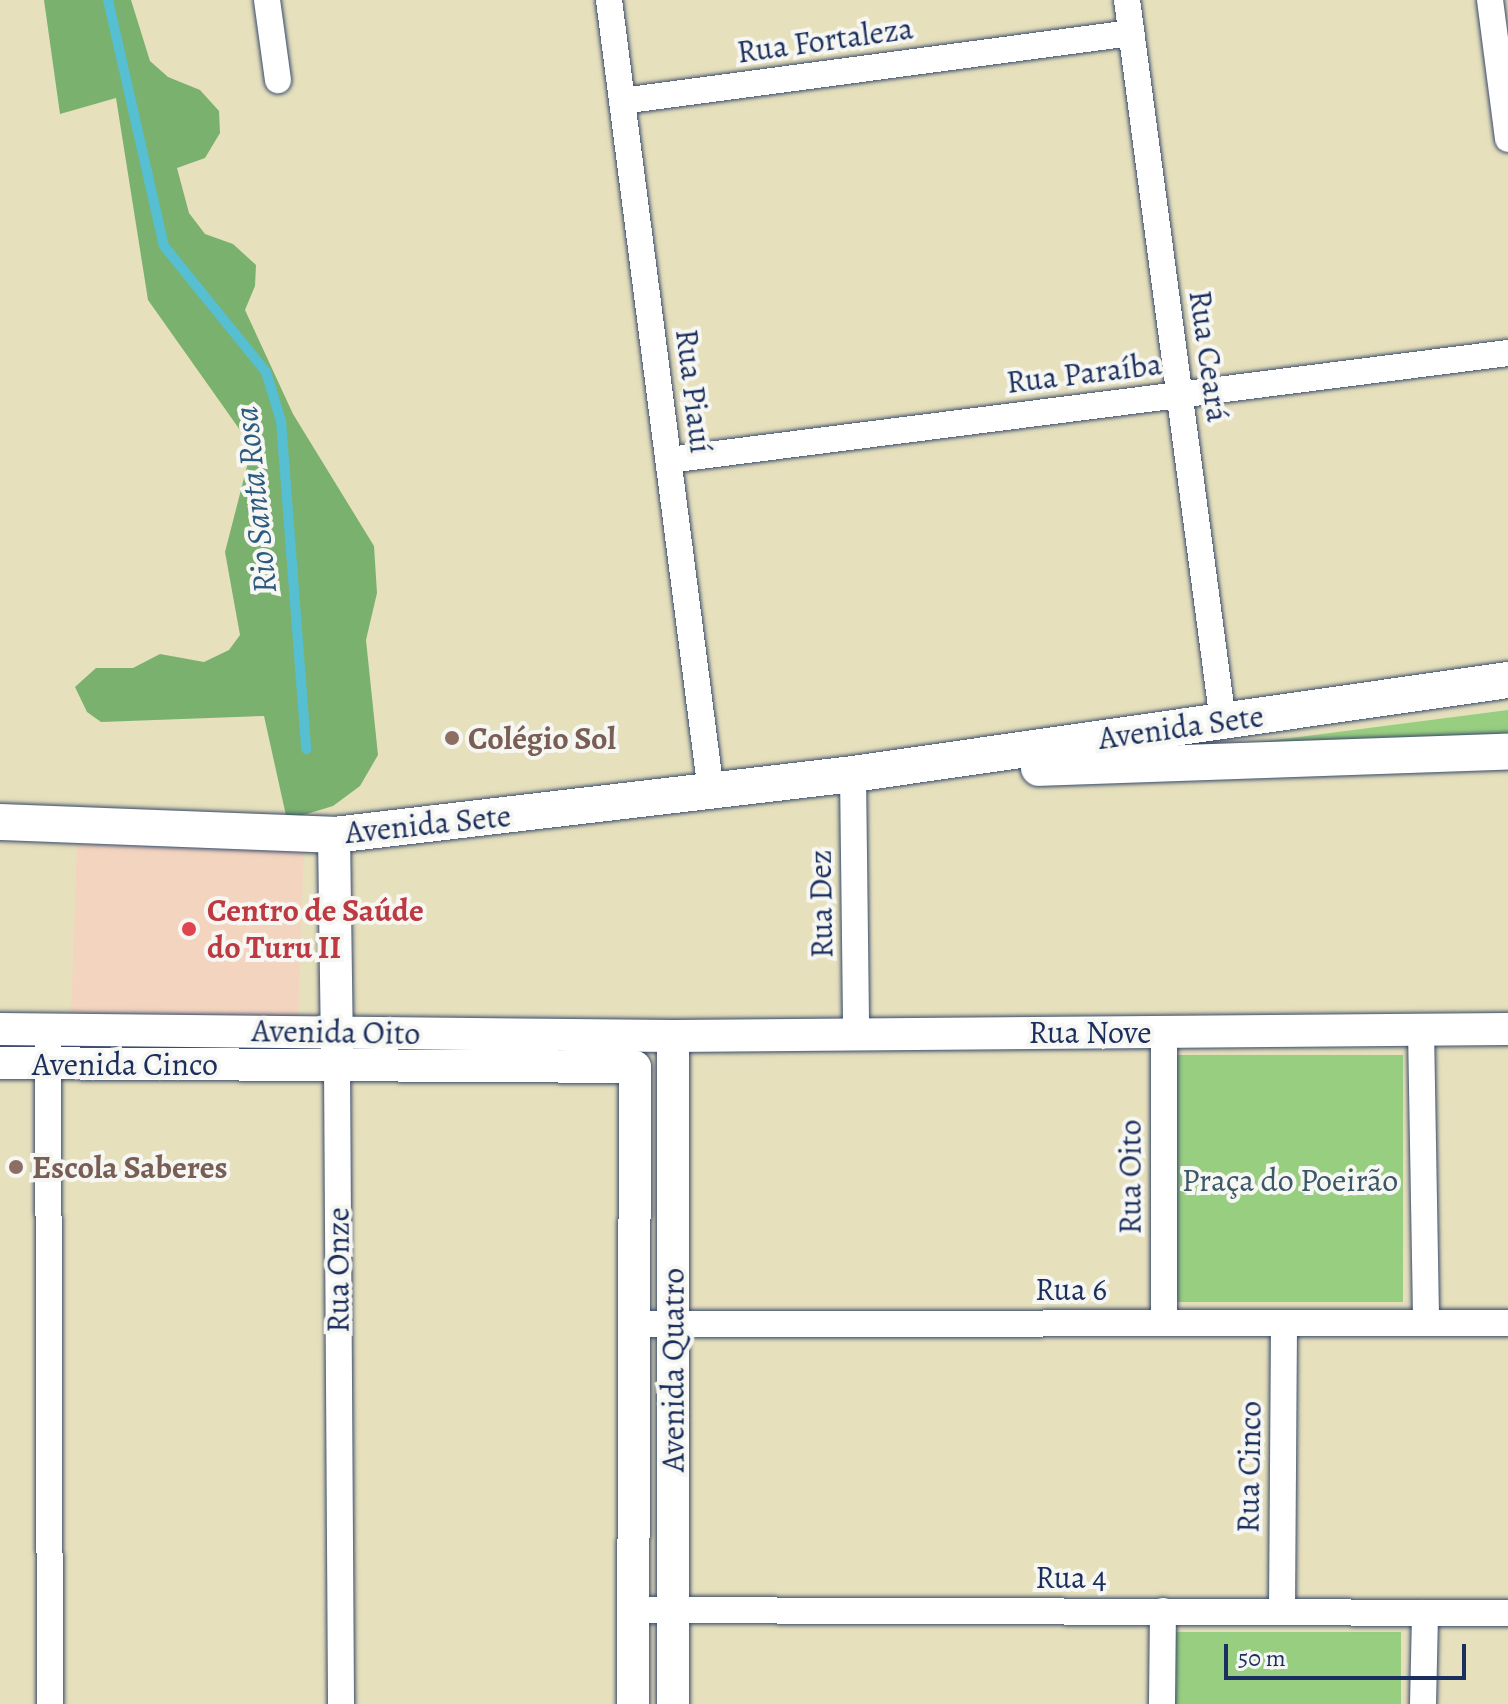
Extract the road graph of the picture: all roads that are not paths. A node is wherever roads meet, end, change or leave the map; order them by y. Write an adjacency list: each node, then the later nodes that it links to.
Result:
1 (267, 0): 6 (street)
2 (609, 0): 7 (street, Rua Piauí)
3 (1127, 0): 5 (street, Rua Ceará)
4 (1490, 0): 8 (street)
5 (1131, 33): 7 (street, Rua Fortaleza); 10 (street, Rua Ceará)
6 (278, 80)
7 (622, 101): 11 (street, Rua Piauí)
8 (1508, 139)
9 (1508, 353): 10 (street, Rua Paraíba)
10 (1180, 396): 11 (street, Rua Paraíba); 13 (street, Rua Ceará)
11 (669, 460): 16 (street, Rua Piauí)
12 (1508, 680): 13 (main road, Avenida Sete)
13 (1223, 721): 15 (main road, Avenida Sete)
14 (1508, 752): 15 (main road, Avenida Sete)
15 (853, 774): 16 (main road, Avenida Sete); 25 (street, Rua Dez)
16 (711, 792): 18 (main road, Avenida Sete)
17 (0, 822): 18 (main road, Avenida Sete)
18 (334, 835): 23 (street, Rua Onze)
19 (0, 1029): 20 (street, Avenida Oito)
20 (48, 1029): 23 (street, Avenida Oito); 28 (street)
21 (1421, 1029): 22 (street, Rua Nove); 24 (street, Rua Nove); 34 (street)
22 (1508, 1029)
23 (336, 1032): 26 (street, Avenida Oito); 29 (street, Rua Onze)
24 (1164, 1032): 25 (street, Rua Nove); 32 (street, Rua Oito)
25 (856, 1034): 26 (street, Rua Nove)
26 (673, 1036): 30 (street); 31 (street, Avenida Quatro)
27 (0, 1063): 28 (street, Avenida Cinco)
28 (48, 1063): 29 (street, Avenida Cinco); 43 (street)
29 (337, 1065): 30 (street, Avenida Cinco); 44 (street, Rua Onze)
30 (635, 1067): 36 (street, Avenida Quatro)
31 (673, 1323): 32 (street, Rua 6); 36 (street, Rua 6); 37 (street, Avenida Quatro)
32 (1164, 1323): 33 (street, Rua 6)
33 (1284, 1323): 34 (street, Rua 6); 40 (street, Rua Cinco)
34 (1426, 1323): 35 (street, Rua 6)
35 (1508, 1323)
36 (634, 1324): 38 (street, Avenida Quatro)
37 (673, 1608): 38 (street, Rua 4); 39 (street, Rua 4); 46 (street, Avenida Quatro)
38 (633, 1610): 45 (street, Avenida Quatro)
39 (1163, 1611): 40 (street, Rua 4); 47 (street)
40 (1282, 1612): 41 (street, Rua 4)
41 (1425, 1613): 42 (street, Rua 4); 48 (street)
42 (1508, 1613)
43 (50, 1704)
44 (341, 1704)
45 (633, 1704)
46 (673, 1704)
47 (1162, 1704)
48 (1423, 1704)

